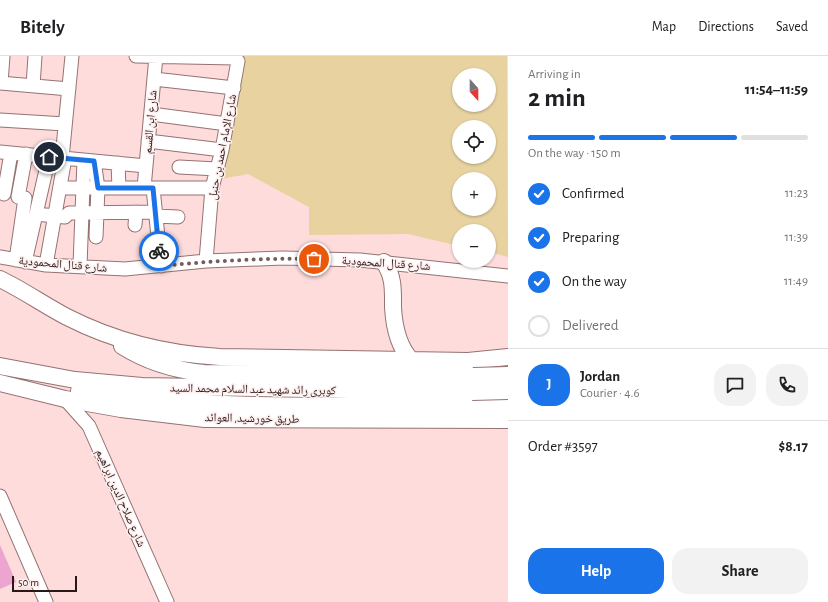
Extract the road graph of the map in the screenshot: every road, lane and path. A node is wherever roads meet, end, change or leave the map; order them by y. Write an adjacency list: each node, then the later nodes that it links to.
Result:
1 (3, 56): 7 (street)
2 (35, 56): 8 (street)
3 (72, 56): 10 (street)
4 (136, 56): 5 (street)
5 (156, 56): 6 (street, شارع ابن القسم); 9 (street, شارع الإمام احمد بن حنبل)
6 (154, 79): 9 (street); 11 (street, شارع ابن القسم)
7 (1, 83): 8 (street)
8 (33, 86): 10 (street)
9 (234, 88): 14 (street, شارع الإمام احمد بن حنبل)
10 (69, 89): 13 (street)
11 (151, 114): 14 (street); 15 (street, شارع ابن القسم)
12 (0, 120): 13 (street)
13 (66, 124): 20 (street)
14 (227, 124): 16 (street, شارع الإمام احمد بن حنبل)
15 (148, 141): 16 (street); 23 (street, شارع ابن القسم)
16 (222, 150): 25 (street, شارع الإمام احمد بن حنبل)
17 (6, 152): 18 (street); 33 (street)
18 (26, 154): 19 (street); 34 (street)
19 (49, 157): 20 (street); 26 (street)
20 (64, 158): 21 (street); 27 (street)
21 (89, 161): 22 (street); 28 (street); 29 (street)
22 (118, 163): 23 (street); 30 (street)
23 (146, 166): 31 (street, شارع ابن القسم)
24 (179, 167): 25 (street)
25 (217, 169): 32 (street, شارع الإمام احمد بن حنبل)
26 (44, 178): 27 (street); 35 (street)
27 (60, 184): 28 (street); 40 (street)
28 (83, 188): 29 (street); 36 (street)
29 (98, 188): 30 (street); 37 (street)
30 (119, 188): 31 (street)
31 (148, 188): 32 (street); 39 (street, شارع ابن القسم)
32 (212, 188): 45 (street, شارع الإمام احمد بن حنبل)
33 (2, 193): 34 (street)
34 (22, 197): 35 (street); 44 (street)
35 (39, 201): 38 (street)
36 (82, 213): 37 (street); 40 (street); 48 (street)
37 (97, 213): 39 (street); 42 (street)
38 (36, 214): 40 (street); 44 (street)
39 (155, 214): 41 (street); 49 (street, شارع ابن القسم)
40 (54, 216): 47 (street)
41 (178, 217)
42 (96, 237)
43 (0, 257): 44 (street, شارع قنال المحمودية)
44 (20, 261): 47 (street, شارع قنال المحمودية)
45 (206, 261): 46 (street, شارع قنال المحمودية); 49 (street, شارع قنال المحمودية)
46 (384, 262): 50 (street, شارع قنال المحمودية); 54 (main road)
47 (46, 265): 48 (street, شارع قنال المحمودية)
48 (80, 266): 49 (street, شارع قنال المحمودية)
49 (161, 266)
50 (508, 276)
51 (0, 279): 52 (main road)
52 (107, 334): 54 (main road); 60 (main road, كوبرى رائد شهيد عبد السلام محمد السيد)
53 (508, 357): 55 (main road)
54 (411, 360): 55 (main road)
55 (468, 360): 65 (main road)
56 (0, 366): 60 (main road, كوبرى رائد شهيد عبد السلام محمد السيد)
57 (508, 367): 64 (main road)
58 (508, 375): 60 (main road, كوبرى رائد شهيد عبد السلام محمد السيد, bridge)
59 (0, 383): 62 (main road, طريق خورشيد, العوائد)
60 (473, 384): 61 (main road, كوبرى رائد شهيد عبد السلام محمد السيد, bridge)
61 (508, 391)
62 (38, 392): 63 (main road, طريق خورشيد, العوائد); 65 (main road)
63 (65, 399): 66 (main road, طريق خورشيد, العوائد); 69 (street, شارع صلاح الدين ابراهيم)
64 (508, 403): 65 (main road)
65 (483, 405)
66 (508, 420)
67 (0, 496): 68 (street)
68 (46, 602)
69 (167, 602)

